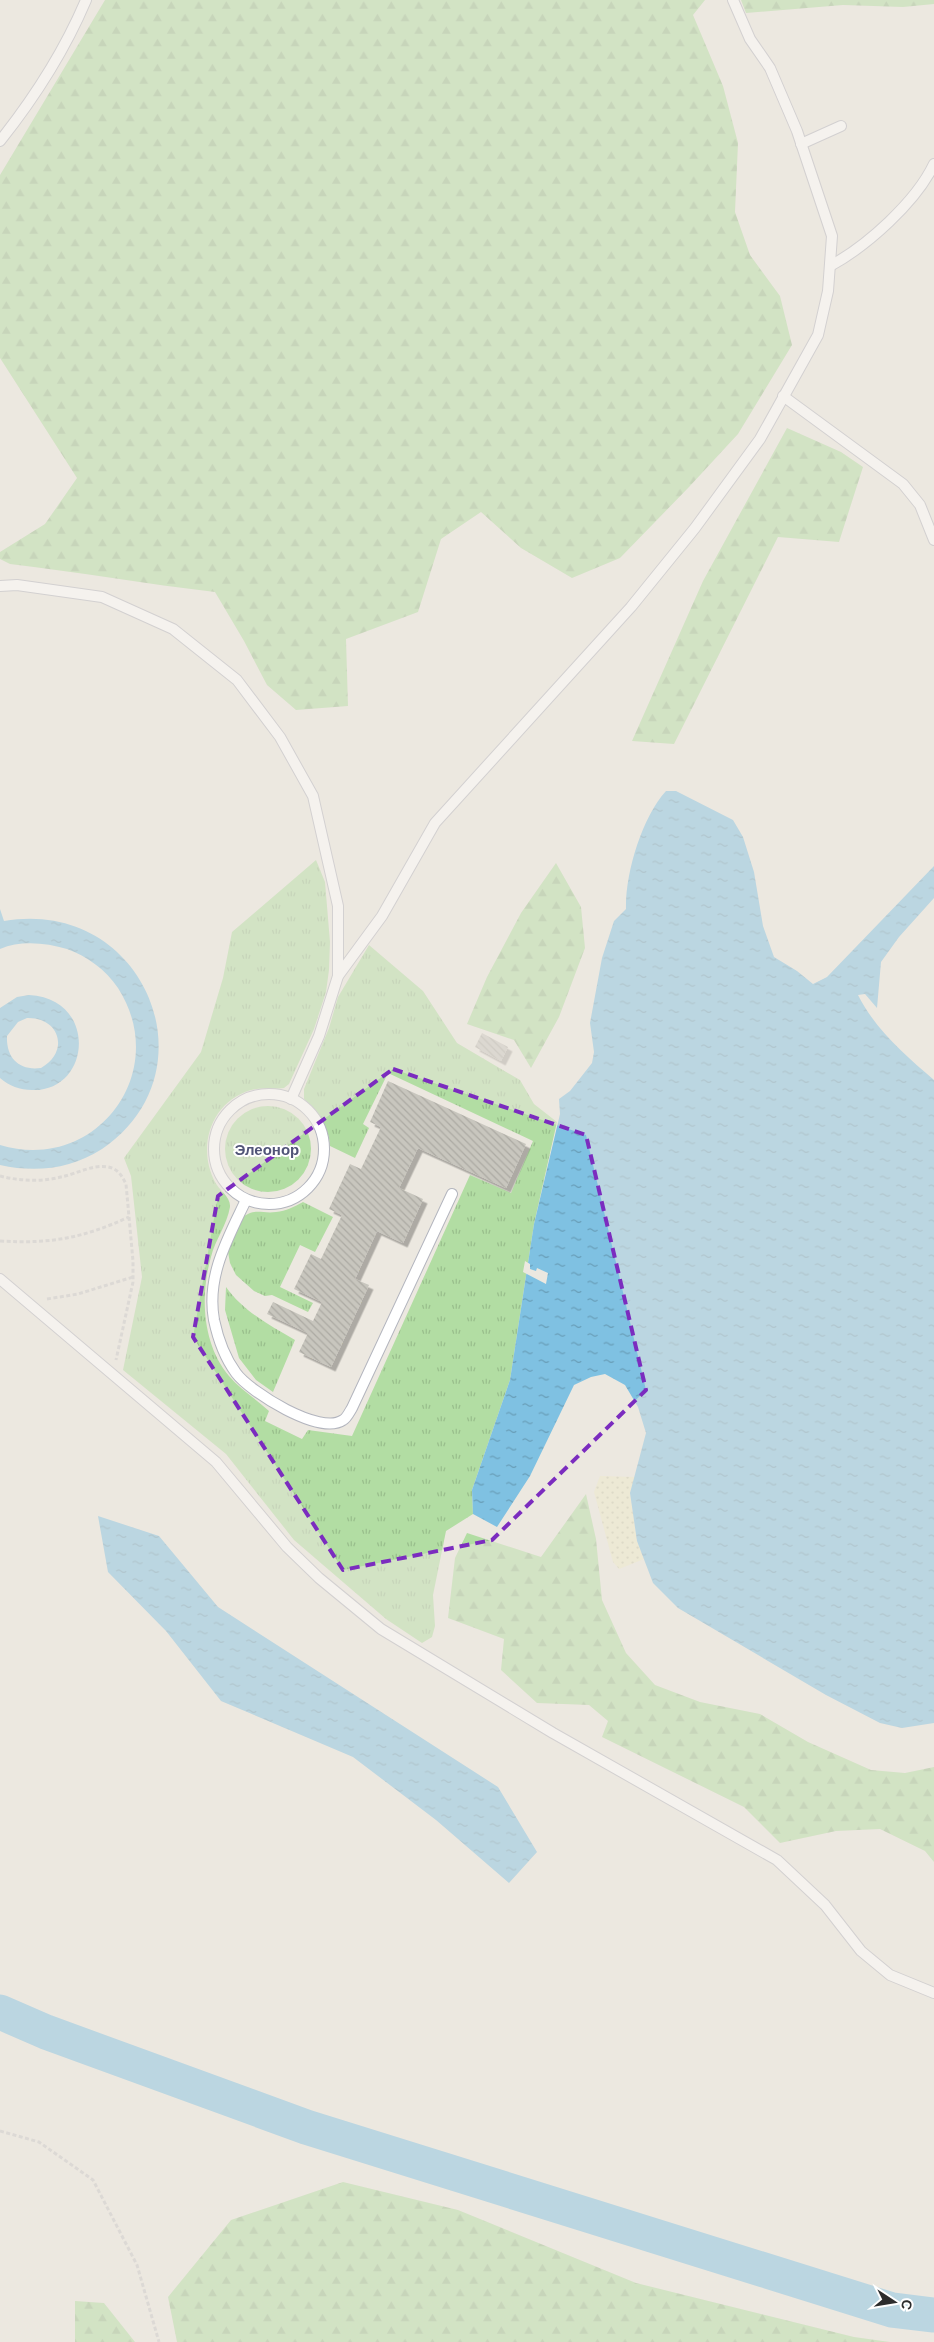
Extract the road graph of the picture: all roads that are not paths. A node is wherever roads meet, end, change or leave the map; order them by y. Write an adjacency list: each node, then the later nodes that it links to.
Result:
1 (86, 0): 4 (lane)
2 (733, 0): 5 (lane)
3 (841, 126): 5 (lane)
4 (0, 141)
5 (801, 144): 7 (lane)
6 (934, 164): 7 (lane)
7 (830, 266): 8 (lane)
8 (783, 396): 9 (lane); 11 (lane)
9 (934, 540)
10 (0, 586): 11 (lane)
11 (338, 976): 12 (lane)
12 (292, 1099): 14 (lane); 14 (lane)
13 (452, 1194): 14 (lane)
14 (246, 1200)
15 (0, 1279): 16 (lane)
16 (934, 1993)

